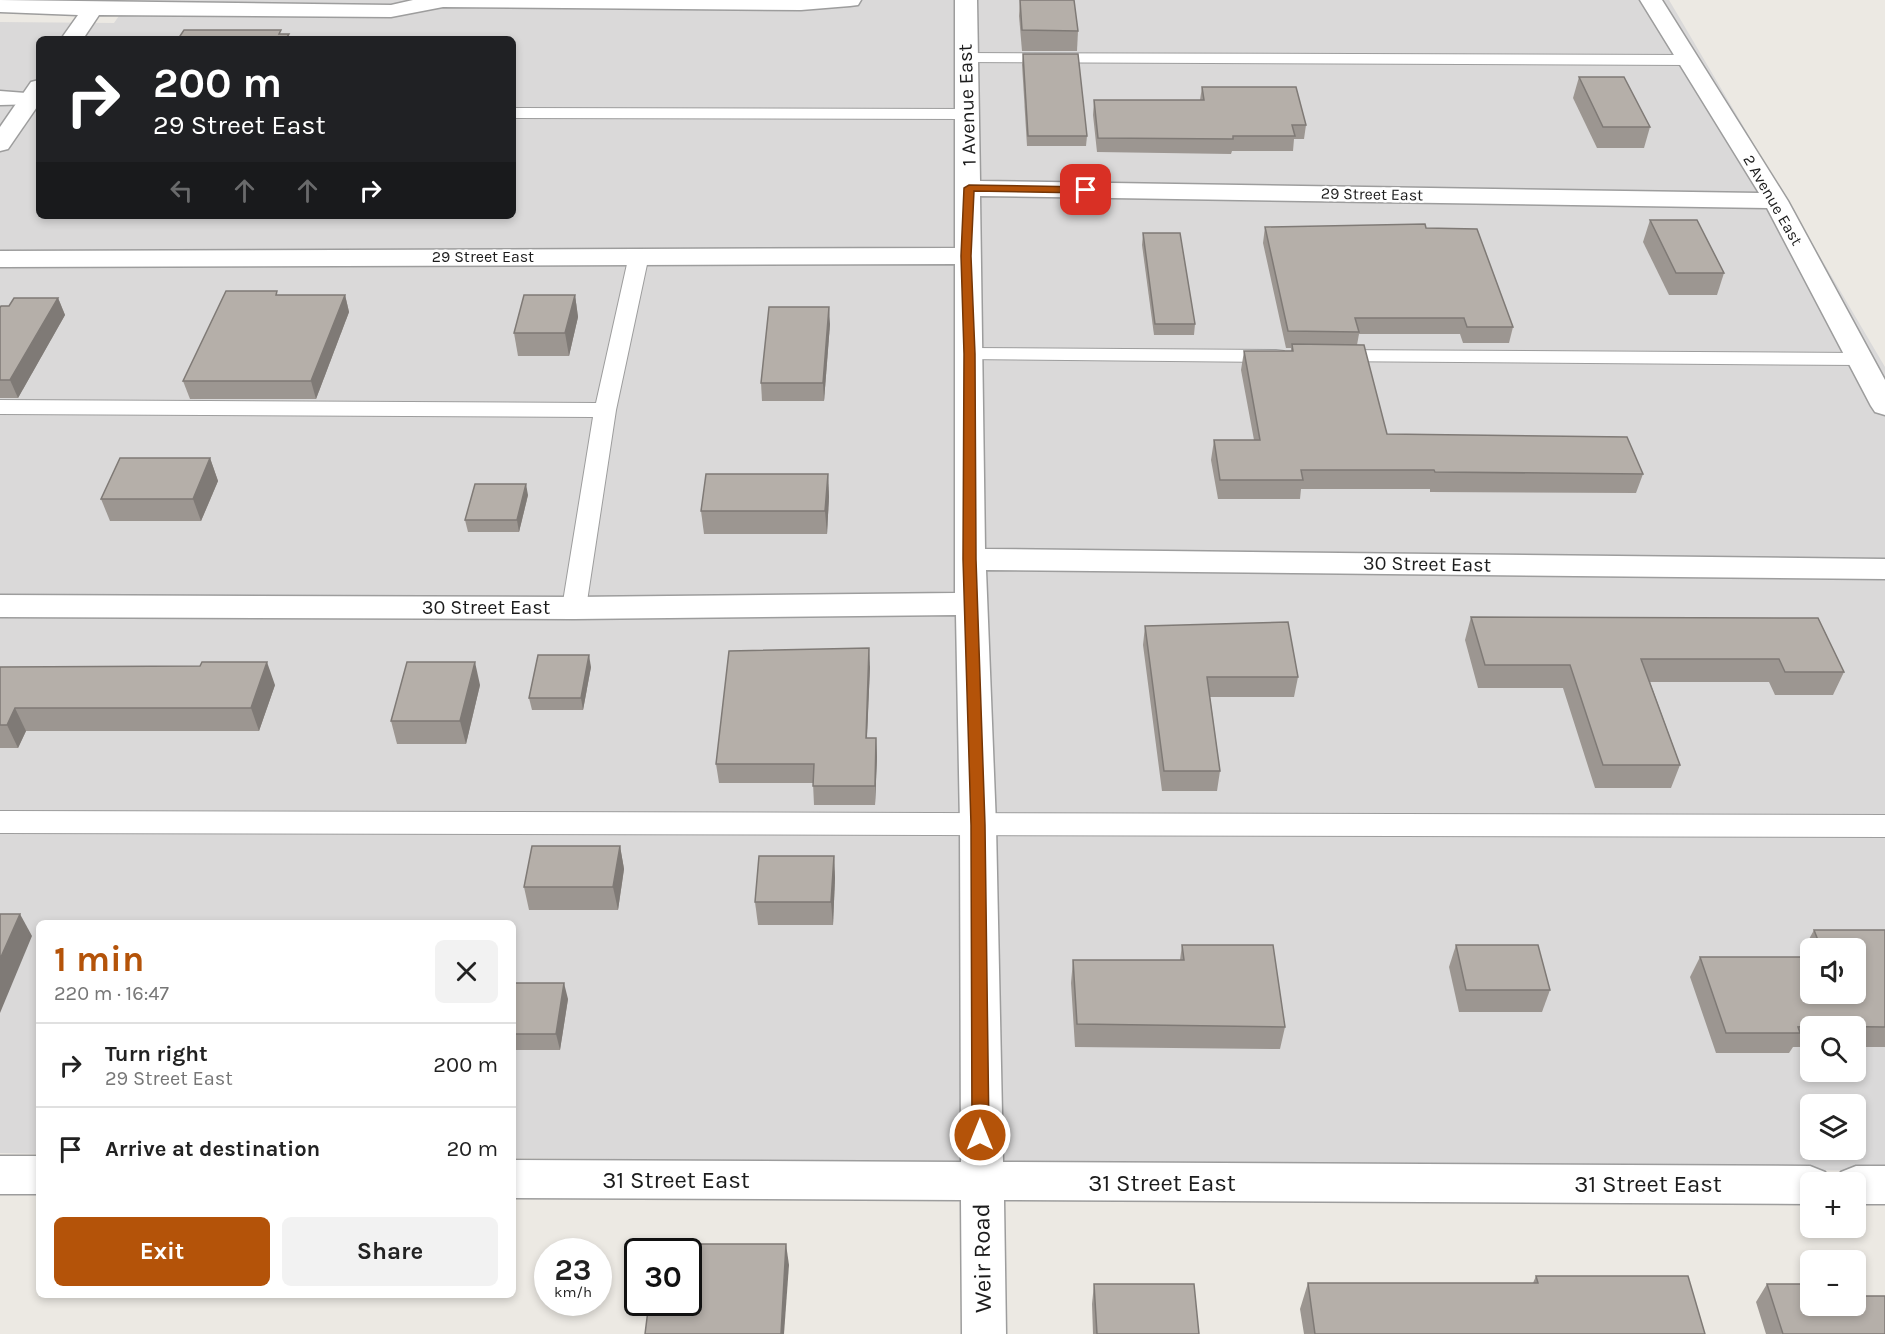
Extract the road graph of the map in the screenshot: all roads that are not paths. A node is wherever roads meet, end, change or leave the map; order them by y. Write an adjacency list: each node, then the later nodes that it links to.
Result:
1 (850, 0): 4 (street)
2 (966, 0): 8 (street, 1 Avenue East)
3 (1651, 0): 9 (street, 2 Avenue East)
4 (437, 1): 5 (street)
5 (96, 5): 6 (street); 7 (street)
6 (0, 6)
7 (74, 36)
8 (964, 58): 9 (lane); 13 (street, 1 Avenue East)
9 (1686, 60): 16 (street, 2 Avenue East)
10 (0, 98): 11 (street)
11 (33, 102): 14 (street)
12 (516, 113): 13 (lane)
13 (966, 114): 15 (street, 1 Avenue East)
14 (0, 144)
15 (969, 188): 16 (street, 29 Street East); 18 (street, 1 Avenue East)
16 (1776, 201): 21 (street, 2 Avenue East)
17 (639, 255): 18 (street, 29 Street East); 19 (street, 29 Street East); 24 (lane)
18 (966, 256): 20 (street, 1 Avenue East)
19 (0, 259)
20 (969, 354): 21 (lane); 25 (street, 1 Avenue East)
21 (1859, 359): 22 (street, 2 Avenue East)
22 (1885, 406)
23 (0, 408): 24 (lane)
24 (604, 410): 29 (lane)
25 (970, 559): 26 (street, 30 Street East); 27 (street, 1 Avenue East)
26 (1885, 569)
27 (971, 604): 29 (street, 30 Street East); 31 (street, 1 Avenue East)
28 (0, 606): 29 (street, 30 Street East)
29 (574, 608)
30 (0, 822): 31 (lane)
31 (978, 825): 32 (lane); 36 (street, 1 Avenue East)
32 (1885, 826)
33 (0, 1175): 34 (street)
34 (36, 1175)
35 (516, 1179): 36 (street, 31 Street East)
36 (981, 1182): 37 (street, 31 Street East); 40 (street, Weir Road)
37 (1800, 1185)
38 (1866, 1185): 39 (street)
39 (1885, 1185)
40 (984, 1334)

